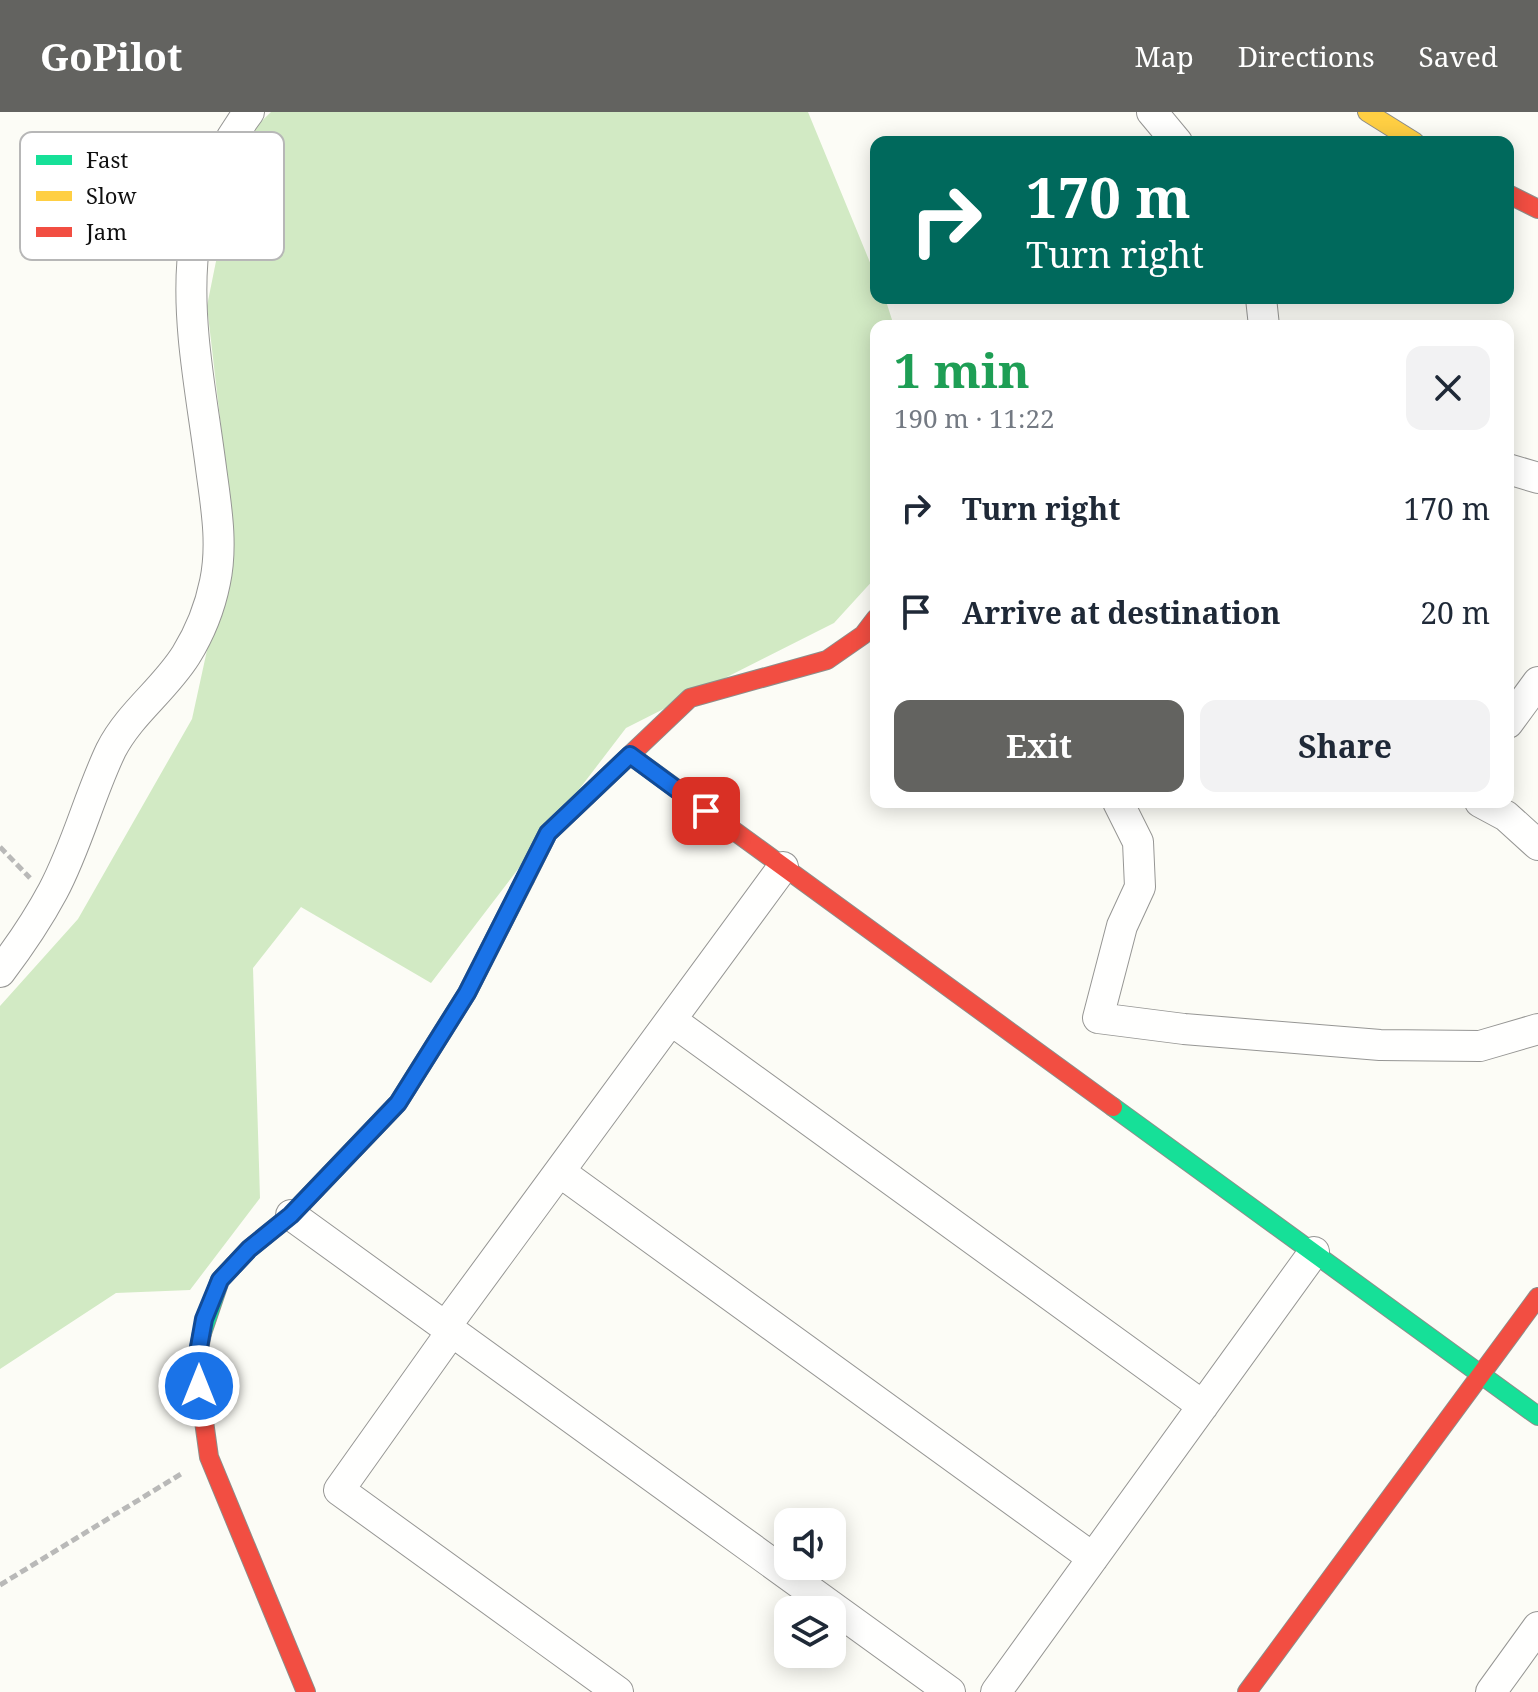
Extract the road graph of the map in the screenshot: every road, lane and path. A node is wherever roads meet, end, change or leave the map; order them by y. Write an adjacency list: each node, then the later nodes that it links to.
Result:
1 (249, 112): 4 (street)
2 (1152, 112): 6 (street)
3 (1367, 112): 5 (street)
4 (234, 132)
5 (1409, 133)
6 (1172, 136)
7 (1514, 197): 8 (street)
8 (1538, 209)
9 (192, 260): 21 (street)
10 (1514, 471): 11 (street)
11 (1538, 478)
12 (870, 626): 15 (street)
13 (1538, 682): 14 (street)
14 (1514, 715)
15 (630, 755): 20 (street); 26 (street)
16 (1121, 808): 24 (street)
17 (1491, 808): 18 (street)
18 (1538, 845)
19 (0, 847): 21 (path)
20 (783, 867): 23 (street); 27 (street)
21 (49, 898): 22 (street)
22 (0, 972)
23 (671, 1020): 25 (street); 31 (street)
24 (1538, 1029)
25 (560, 1172): 29 (street); 34 (street)
26 (291, 1215): 29 (street); 33 (street)
27 (1314, 1252): 30 (street); 31 (street)
28 (1538, 1297): 30 (street)
29 (449, 1328): 38 (street); 39 (street)
30 (1482, 1375): 32 (street); 41 (street)
31 (1203, 1406): 34 (street)
32 (1538, 1416)
33 (209, 1457): 35 (path); 37 (street)
34 (1093, 1558): 40 (street)
35 (0, 1585)
36 (1536, 1636): 42 (street)
37 (306, 1692)
38 (618, 1692)
39 (950, 1692)
40 (996, 1692)
41 (1247, 1692)
42 (1491, 1692)

